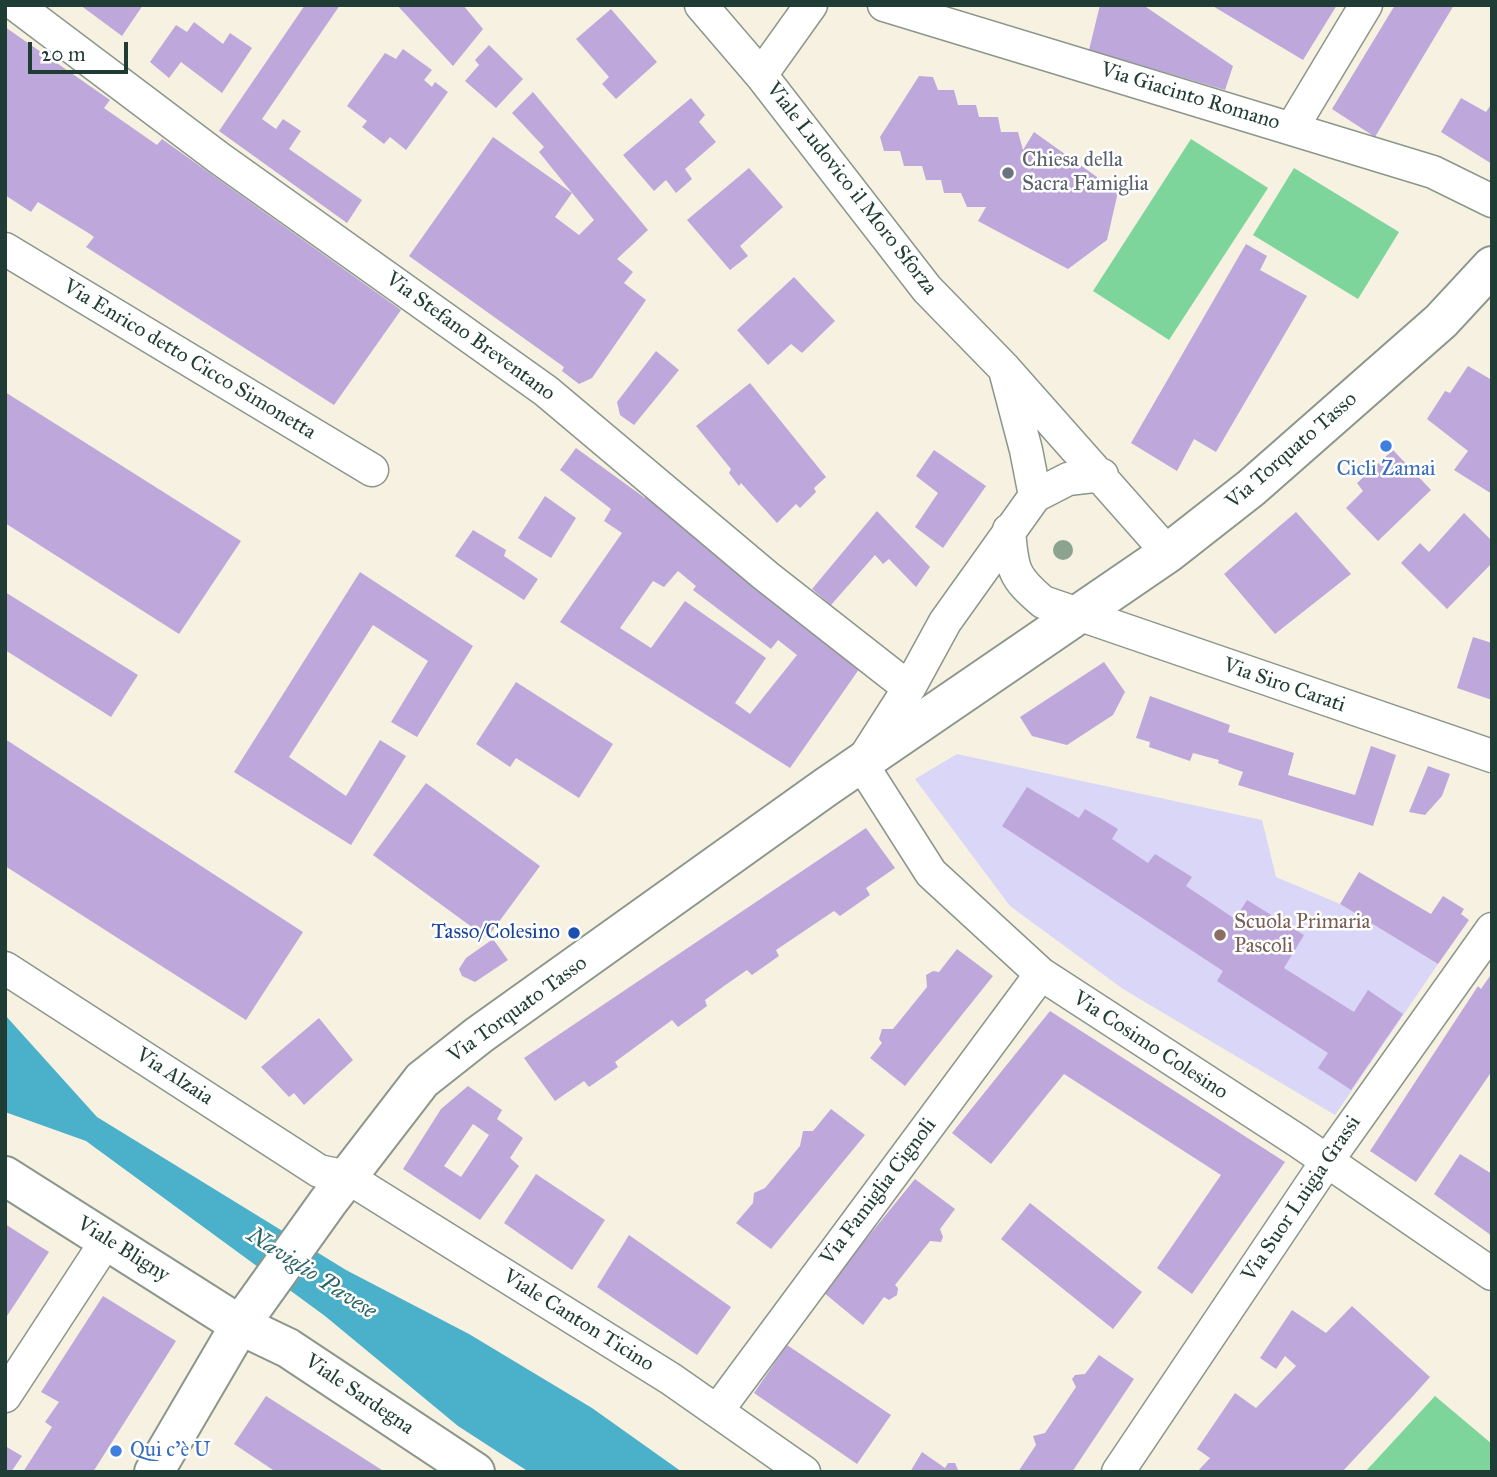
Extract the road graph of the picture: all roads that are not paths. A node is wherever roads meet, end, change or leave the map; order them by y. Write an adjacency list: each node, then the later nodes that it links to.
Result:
1 (16, 5): 18 (street, Via Stefano Breventano)
2 (701, 5): 6 (street, Viale Ludovico il Moro Sforza)
3 (811, 5): 6 (street)
4 (884, 5): 7 (street, Via Giacinto Romano)
5 (1366, 5): 7 (street)
6 (761, 75): 11 (street, Viale Ludovico il Moro Sforza)
7 (1292, 128): 8 (street, Via Giacinto Romano)
8 (1492, 201)
9 (5, 249): 12 (street, Via Enrico detto Cicco Simonetta)
10 (1492, 266): 16 (street, Via Torquato Tasso)
11 (1004, 369): 13 (street, Viale Ludovico il Moro Sforza); 14 (street, Viale Ludovico il Moro Sforza)
12 (372, 470)
13 (1102, 475): 14 (street); 16 (street, Viale Ludovico il Moro Sforza)
14 (1035, 496): 15 (street, Via Torquato Tasso)
15 (1009, 530): 17 (street); 18 (street, Via Torquato Tasso)
16 (1168, 553): 17 (street, Via Torquato Tasso)
17 (1076, 616): 19 (street, Via Siro Carati); 20 (street, Via Torquato Tasso)
18 (909, 688): 20 (street, Via Torquato Tasso)
19 (1492, 756)
20 (861, 763): 23 (street, Via Cosimo Colesino); 26 (street, Via Torquato Tasso)
21 (1492, 929): 24 (street, Via Suor Luigia Grassi)
22 (5, 968): 26 (street, Via Alzaia)
23 (1041, 974): 24 (street, Via Cosimo Colesino); 31 (street, Via Famiglia Cignoli)
24 (1327, 1161): 28 (street, Via Cosimo Colesino); 35 (street, Via Suor Luigia Grassi)
25 (5, 1176): 27 (street, Viale Bligny)
26 (347, 1177): 29 (street, Via Torquato Tasso); 31 (street, Viale Canton Ticino)
27 (107, 1240): 29 (street, Viale Bligny); 30 (street)
28 (1492, 1274)
29 (240, 1325): 32 (street, Via Torquato Tasso); 33 (street, Viale Sardegna)
30 (5, 1396)
31 (717, 1411): 34 (street, Viale Canton Ticino)
32 (154, 1472)
33 (475, 1472)
34 (804, 1472)
35 (1118, 1472)

